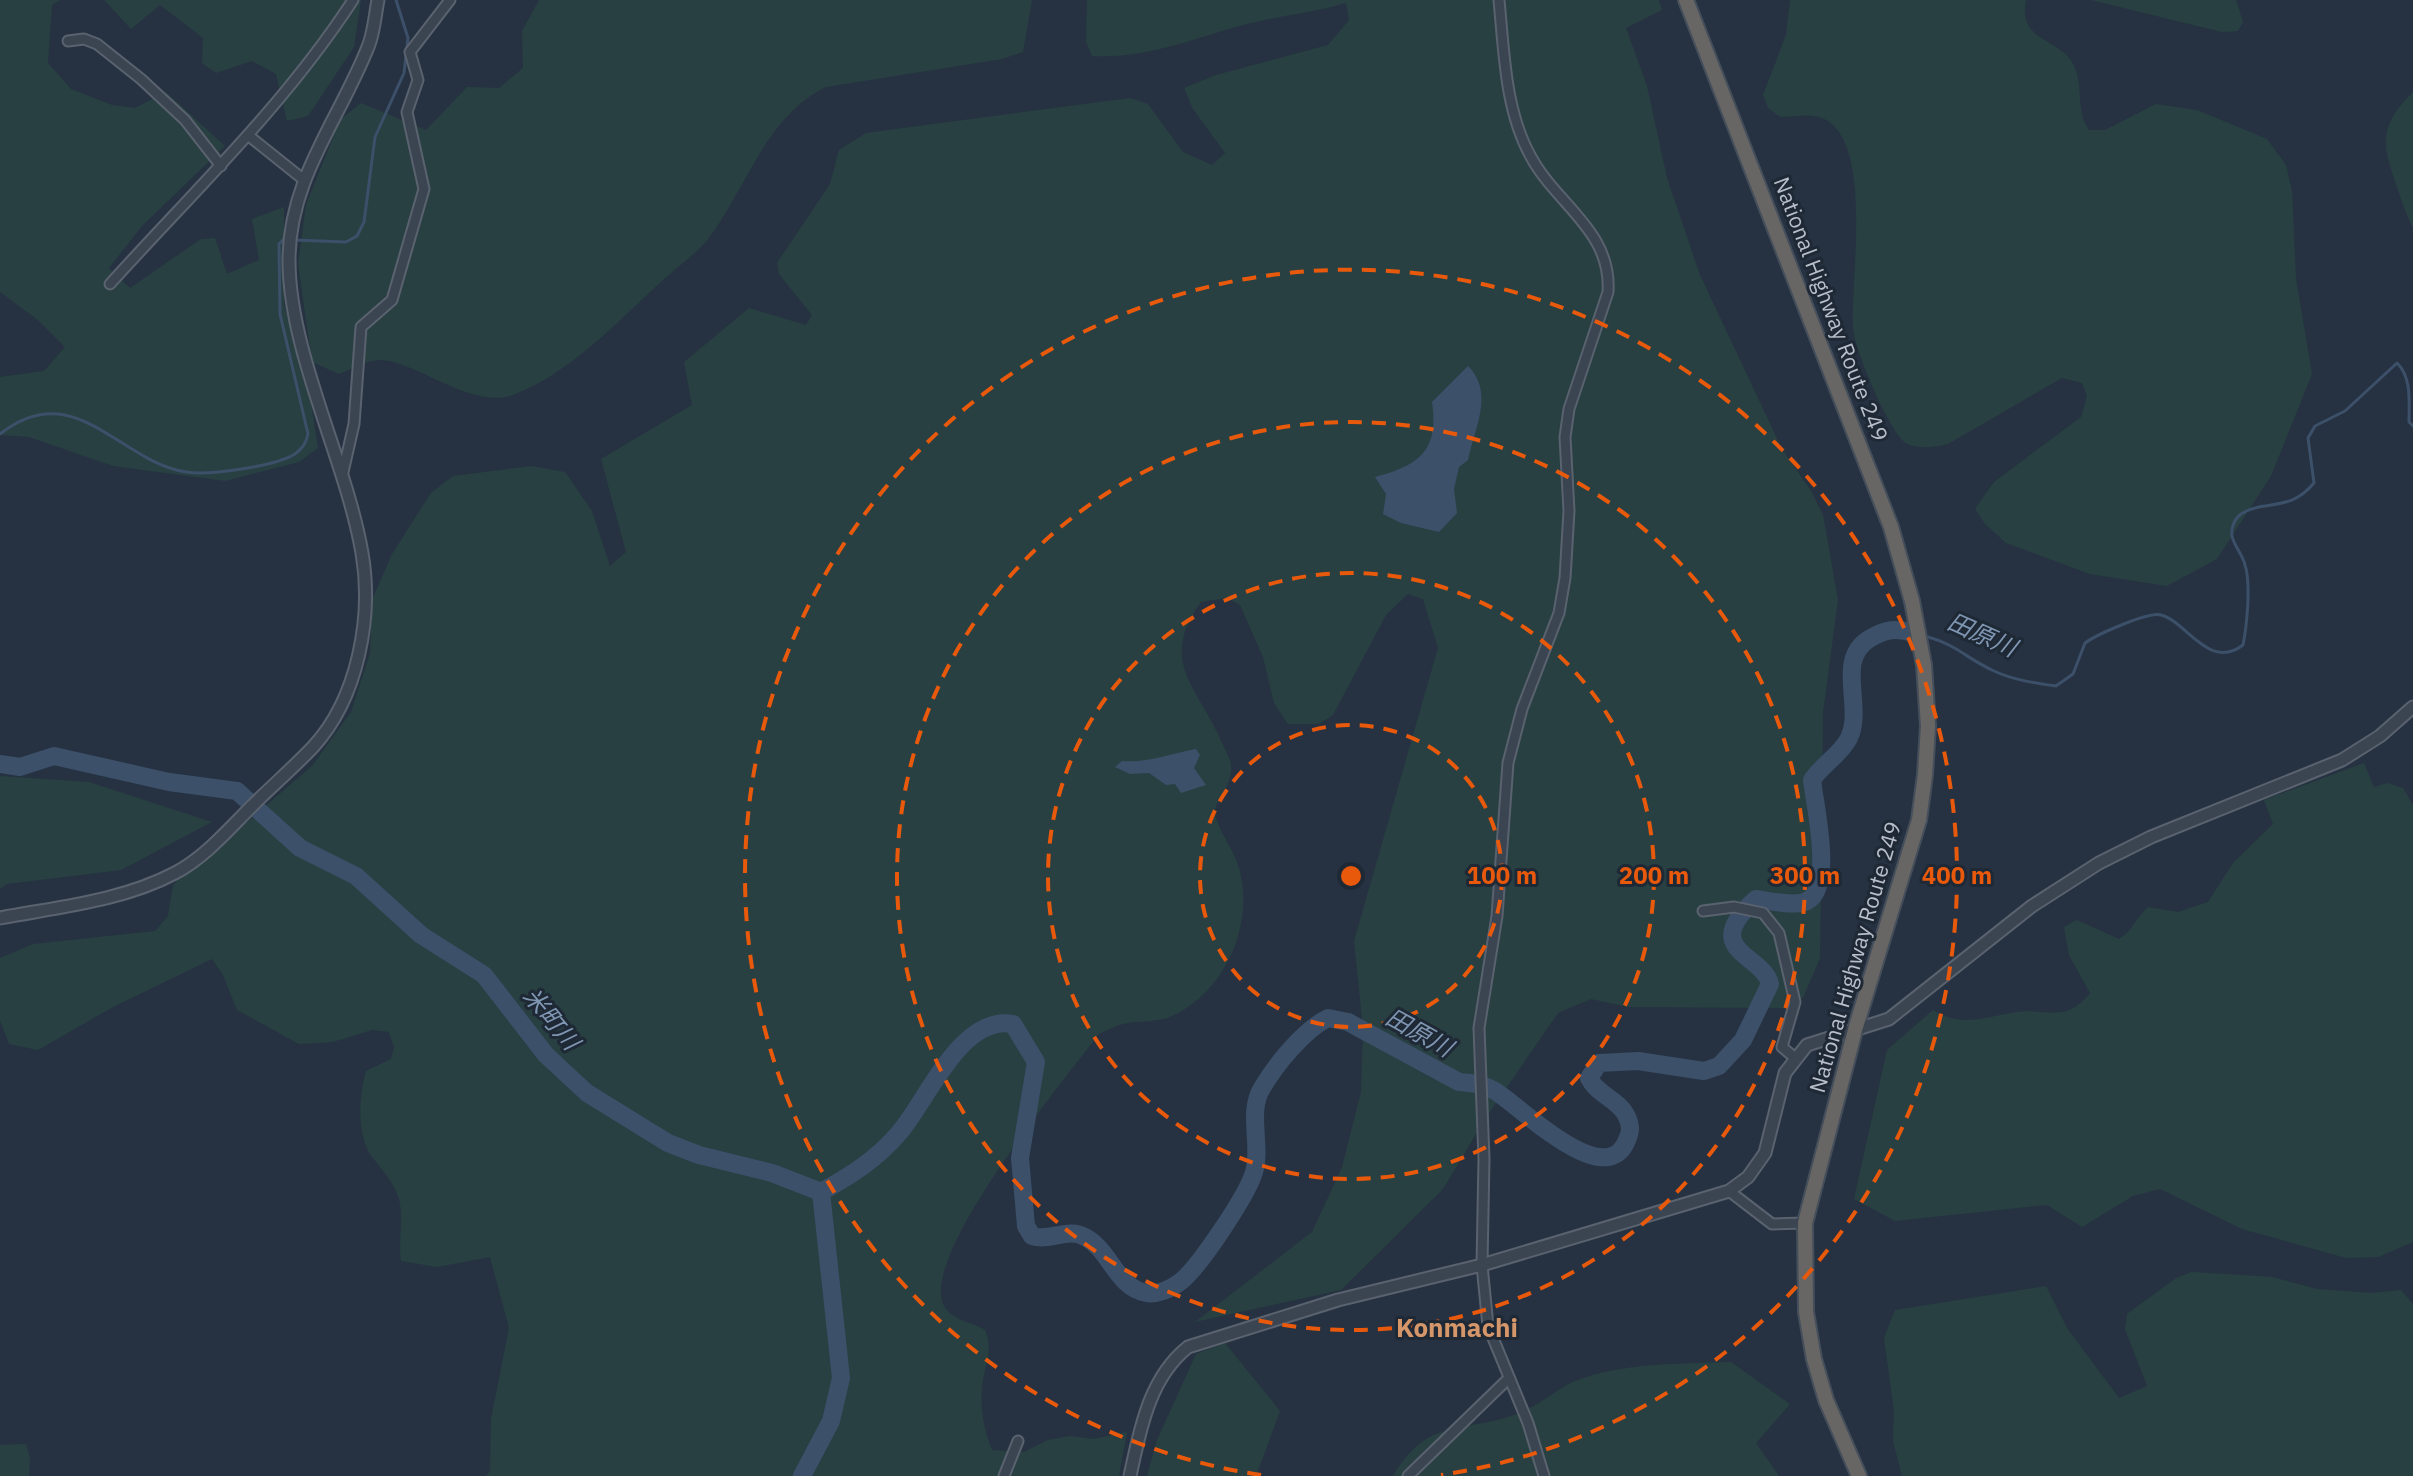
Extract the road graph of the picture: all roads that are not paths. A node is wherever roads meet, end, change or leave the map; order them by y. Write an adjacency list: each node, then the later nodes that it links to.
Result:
1 (353, 0): 7 (street)
2 (378, 0): 9 (street)
3 (450, 0): 11 (street)
4 (1499, 0): 19 (street)
5 (1686, 0): 15 (highway, National Highway Route 249)
6 (68, 41): 8 (street)
7 (249, 136): 8 (street); 9 (street)
8 (221, 166): 10 (street)
9 (304, 180): 11 (street)
10 (110, 284)
11 (343, 472): 14 (street)
12 (2413, 707): 15 (street)
13 (1703, 911): 16 (street)
14 (0, 918)
15 (1855, 1030): 16 (street); 18 (highway, National Highway Route 249)
16 (1795, 1058): 17 (street)
17 (1729, 1191): 18 (street); 19 (street)
18 (1805, 1223): 26 (highway, National Highway Route 249)
19 (1482, 1265): 20 (street); 23 (street)
20 (1508, 1379): 24 (street); 25 (street)
21 (1018, 1441): 22 (street)
22 (1004, 1476)
23 (1130, 1476)
24 (1408, 1476)
25 (1544, 1476)
26 (1859, 1476)

